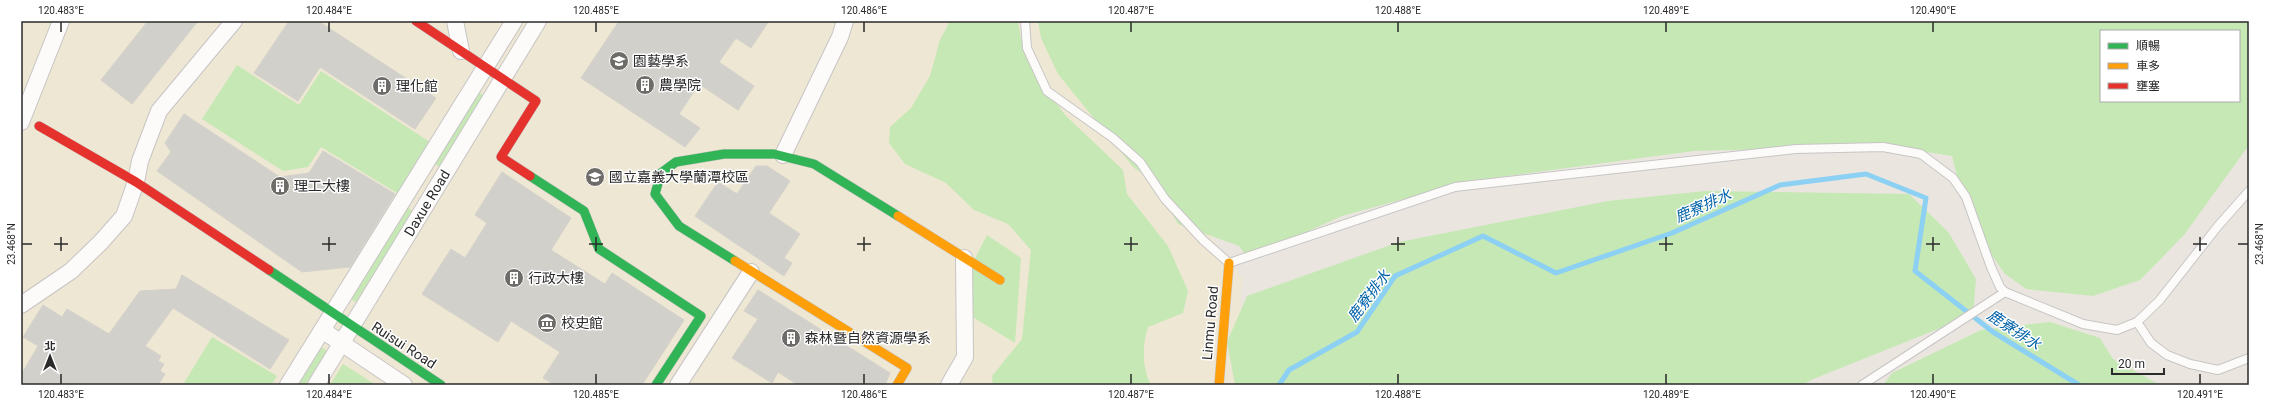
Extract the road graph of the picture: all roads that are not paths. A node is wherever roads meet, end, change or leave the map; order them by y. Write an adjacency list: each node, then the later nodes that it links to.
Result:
1 (61, 21): 12 (street)
2 (234, 21): 15 (street)
3 (416, 21): 9 (street)
4 (455, 21): 9 (street)
5 (514, 21): 10 (street)
6 (538, 21): 11 (street, Daxue Road)
7 (845, 21): 14 (street)
8 (1025, 21): 18 (lane)
9 (461, 51): 10 (street)
10 (486, 66): 11 (street); 23 (street)
11 (504, 79): 25 (street, Daxue Road); 33 (street)
12 (21, 122)
13 (39, 126): 15 (street, Ruisui Road)
14 (783, 155): 17 (street); 19 (street)
15 (136, 182): 22 (street); 23 (street, Ruisui Road)
16 (2249, 192): 24 (lane)
17 (964, 258): 20 (street); 36 (street)
18 (1229, 263): 21 (lane); 37 (street, Linmu Road)
19 (751, 272): 34 (street); 35 (street)
20 (1000, 280)
21 (2005, 292): 24 (lane); 38 (lane)
22 (21, 306)
23 (332, 314): 25 (street, Ruisui Road); 26 (street)
24 (2137, 322): 28 (lane)
25 (352, 328): 27 (street, Daxue Road); 32 (street, Ruisui Road)
26 (322, 330): 27 (street); 29 (street)
27 (342, 344): 30 (street, Daxue Road); 31 (street)
28 (2249, 358)
29 (288, 385)
30 (316, 385)
31 (404, 385)
32 (441, 385)
33 (656, 385)
34 (678, 385)
35 (897, 385)
36 (949, 385)
37 (1219, 385)
38 (1862, 385)

